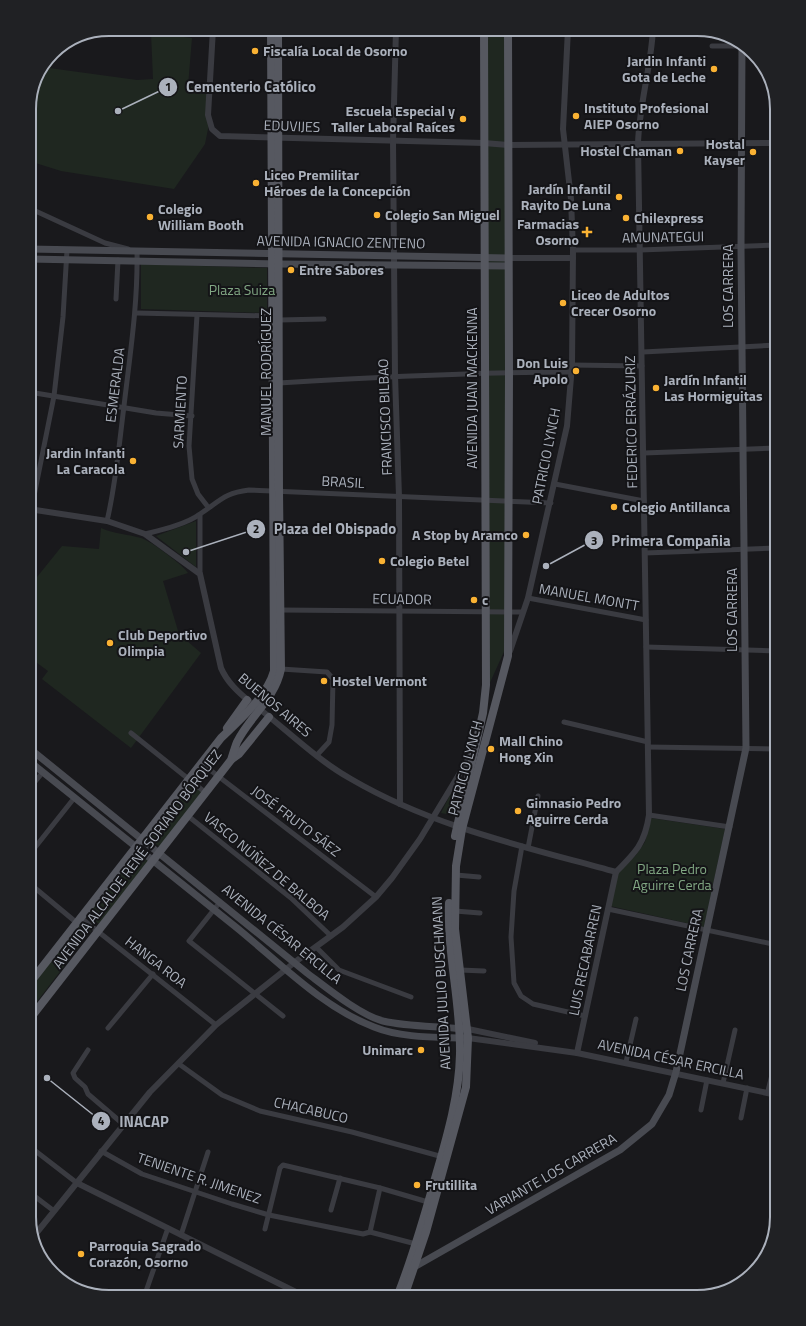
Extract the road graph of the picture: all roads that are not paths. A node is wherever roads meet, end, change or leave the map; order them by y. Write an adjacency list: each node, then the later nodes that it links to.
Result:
1 (213, 36): 12 (street, EDUVIJES)
2 (270, 36): 12 (main road, MANUEL RODRÍGUEZ)
3 (278, 36): 12 (main road, MANUEL RODRÍGUEZ)
4 (396, 36): 13 (street, FRANCISCO BILBAO)
5 (484, 36): 14 (main road, AVENIDA JUAN MACKENNA)
6 (508, 36): 18 (main road)
7 (568, 36): 19 (street, PATRICIO LYNCH)
8 (652, 36): 17 (street, FEDERICO ERRÁZURIZ)
9 (732, 45): 10 (street)
10 (712, 46)
11 (742, 52): 16 (main road, LOS CARRERA)
12 (274, 137): 13 (street, EDUVIJES); 30 (main road, MANUEL RODRÍGUEZ)
13 (393, 141): 14 (street, EDUVIJES); 31 (street, FRANCISCO BILBAO)
14 (484, 142): 18 (street, EDUVIJES); 37 (main road, AVENIDA JUAN MACKENNA)
15 (770, 142): 16 (street, EDUVIJES)
16 (741, 143): 17 (street, EDUVIJES); 23 (main road, LOS CARRERA)
17 (638, 144): 19 (street, EDUVIJES); 27 (street, FEDERICO ERRÁZURIZ)
18 (508, 145): 19 (street, EDUVIJES); 38 (main road)
19 (564, 145): 26 (street, PATRICIO LYNCH)
20 (36, 211): 21 (street)
21 (105, 243): 28 (street); 29 (street)
22 (770, 245): 23 (street, AMUNATEGUI)
23 (741, 247): 27 (street, AMUNATEGUI); 47 (main road, LOS CARRERA)
24 (36, 249): 25 (main road, AVENIDA IGNACIO ZENTENO)
25 (67, 250): 28 (main road, AVENIDA IGNACIO ZENTENO); 34 (street)
26 (573, 250): 27 (street, AMUNATEGUI); 32 (street, PATRICIO LYNCH)
27 (640, 250): 48 (street, FEDERICO ERRÁZURIZ)
28 (101, 251): 29 (main road, AVENIDA IGNACIO ZENTENO)
29 (137, 251): 30 (main road, AVENIDA IGNACIO ZENTENO); 36 (street, ESMERALDA)
30 (275, 254): 31 (main road, AVENIDA IGNACIO ZENTENO); 39 (main road, MANUEL RODRÍGUEZ)
31 (394, 256): 37 (main road, AVENIDA IGNACIO ZENTENO); 40 (street, FRANCISCO BILBAO)
32 (573, 258): 38 (street); 49 (street, PATRICIO LYNCH)
33 (36, 259): 34 (main road, AVENIDA IGNACIO ZENTENO)
34 (67, 260): 35 (main road, AVENIDA IGNACIO ZENTENO); 57 (street)
35 (118, 260): 36 (main road, AVENIDA IGNACIO ZENTENO); 41 (street)
36 (138, 261): 39 (main road, AVENIDA IGNACIO ZENTENO); 42 (street, ESMERALDA)
37 (485, 261): 38 (main road, AVENIDA IGNACIO ZENTENO); 40 (main road, AVENIDA IGNACIO ZENTENO); 51 (main road, AVENIDA JUAN MACKENNA)
38 (508, 262): 52 (main road)
39 (275, 264): 40 (main road, AVENIDA IGNACIO ZENTENO); 44 (main road, MANUEL RODRÍGUEZ)
40 (395, 264): 54 (street, FRANCISCO BILBAO)
41 (116, 300)
42 (136, 313): 43 (street); 58 (street, ESMERALDA)
43 (197, 315): 44 (street); 59 (street, SARMIENTO)
44 (275, 318): 45 (street); 55 (main road, MANUEL RODRÍGUEZ); 65 (main road, MANUEL RODRÍGUEZ)
45 (324, 319)
46 (770, 345): 47 (street)
47 (741, 347): 48 (street); 61 (main road, LOS CARRERA)
48 (643, 352): 50 (street, FEDERICO ERRÁZURIZ)
49 (572, 365): 50 (street); 53 (street, PATRICIO LYNCH)
50 (642, 366): 62 (street, FEDERICO ERRÁZURIZ)
51 (485, 372): 52 (street); 54 (street); 67 (main road, AVENIDA JUAN MACKENNA)
52 (509, 372): 53 (street); 69 (main road)
53 (572, 372): 64 (street, PATRICIO LYNCH)
54 (395, 375): 55 (street); 66 (street, FRANCISCO BILBAO)
55 (279, 384): 65 (main road, MANUEL RODRÍGUEZ)
56 (36, 393): 57 (street)
57 (54, 396): 58 (street); 63 (street)
58 (124, 408): 59 (street); 74 (street, ESMERALDA)
59 (192, 416): 71 (street, SARMIENTO)
60 (770, 448): 61 (street)
61 (742, 450): 62 (street); 77 (main road, LOS CARRERA)
62 (644, 454): 68 (street, FEDERICO ERRÁZURIZ)
63 (36, 484)
64 (555, 484): 68 (street); 70 (street, PATRICIO LYNCH)
65 (276, 491): 66 (street, BRASIL); 71 (street, BRASIL); 81 (main road, MANUEL RODRÍGUEZ); 92 (main road, MANUEL RODRÍGUEZ)
66 (399, 497): 67 (street, BRASIL); 82 (street, FRANCISCO BILBAO)
67 (486, 501): 69 (street, BRASIL); 83 (main road, AVENIDA JUAN MACKENNA)
68 (644, 501): 78 (street, FEDERICO ERRÁZURIZ)
69 (508, 502): 70 (street, BRASIL); 84 (main road)
70 (551, 503): 80 (street, PATRICIO LYNCH)
71 (208, 507): 73 (street, BRASIL)
72 (36, 510): 74 (street)
73 (200, 515): 75 (street, BRASIL); 79 (street, BUENOS AIRES)
74 (107, 521): 75 (street)
75 (145, 534): 79 (street)
76 (770, 548): 77 (street)
77 (744, 549): 78 (street); 88 (main road, LOS CARRERA)
78 (645, 553): 86 (street, FEDERICO ERRÁZURIZ)
79 (200, 574): 92 (street, BUENOS AIRES)
80 (528, 598): 85 (street, PATRICIO LYNCH); 86 (street, MANUEL MONTT)
81 (281, 610): 82 (street, ECUADOR); 91 (main road, MANUEL RODRÍGUEZ)
82 (399, 611): 83 (street, ECUADOR); 113 (street, FRANCISCO BILBAO)
83 (486, 612): 84 (street, ECUADOR); 98 (main road, AVENIDA JUAN MACKENNA)
84 (508, 612): 85 (street, ECUADOR); 90 (main road)
85 (523, 612): 90 (street, PATRICIO LYNCH)
86 (646, 620): 87 (street, FEDERICO ERRÁZURIZ)
87 (646, 647): 88 (street); 97 (street, FEDERICO ERRÁZURIZ)
88 (745, 651): 89 (street); 99 (main road, LOS CARRERA)
89 (770, 651)
90 (508, 656): 118 (main road, PATRICIO LYNCH)
91 (281, 669): 93 (main road, MANUEL RODRÍGUEZ); 102 (street)
92 (250, 702): 93 (street, BUENOS AIRES); 104 (main road, AVENIDA ALCALDE RENÉ SORIANO BÓRQUEZ)
93 (261, 710): 94 (street, BUENOS AIRES); 103 (main road, AVENIDA ALCALDE RENÉ SORIANO BÓRQUEZ)
94 (269, 717): 102 (street, BUENOS AIRES); 103 (main road)
95 (564, 722): 97 (street)
96 (131, 733): 108 (street)
97 (648, 744): 99 (street); 114 (street, FEDERICO ERRÁZURIZ)
98 (475, 746): 116 (street, AVENIDA JUAN MACKENNA); 118 (main road, AVENIDA JUAN MACKENNA)
99 (746, 748): 100 (street); 117 (main road, LOS CARRERA)
100 (770, 749)
101 (36, 754): 119 (main road, AVENIDA CÉSAR ERCILLA)
102 (317, 755): 113 (street, BUENOS AIRES)
103 (231, 760): 107 (main road, AVENIDA ALCALDE RENÉ SORIANO BÓRQUEZ)
104 (201, 763): 107 (street, JOSÉ FRUTO SÁEZ); 108 (main road, AVENIDA ALCALDE RENÉ SORIANO BÓRQUEZ)
105 (36, 766): 106 (main road, AVENIDA CÉSAR ERCILLA)
106 (43, 772): 109 (street); 112 (main road, AVENIDA CÉSAR ERCILLA)
107 (219, 776): 110 (main road, AVENIDA ALCALDE RENÉ SORIANO BÓRQUEZ); 129 (street, JOSÉ FRUTO SÁEZ)
108 (189, 778): 110 (street); 119 (main road, AVENIDA ALCALDE RENÉ SORIANO BÓRQUEZ)
109 (36, 780)
110 (206, 793): 115 (main road, AVENIDA ALCALDE RENÉ SORIANO BÓRQUEZ)
111 (538, 796): 122 (street)
112 (75, 798): 120 (street); 121 (main road, AVENIDA CÉSAR ERCILLA)
113 (400, 804): 116 (street, BUENOS AIRES)
114 (649, 815): 117 (street); 125 (street, FEDERICO ERRÁZURIZ)
115 (188, 816): 123 (main road, AVENIDA ALCALDE RENÉ SORIANO BÓRQUEZ); 138 (street, VASCO NÚÑEZ DE BALBOA)
116 (433, 819): 118 (street, BUENOS AIRES); 129 (street, AVENIDA JUAN MACKENNA)
117 (730, 827): 136 (main road, LOS CARRERA)
118 (459, 829): 122 (street, BUENOS AIRES); 126 (main road, AVENIDA JULIO BUSCHMANN); 160 (main road, AVENIDA JULIO BUSCHMANN)
119 (142, 839): 121 (main road, AVENIDA ALCALDE RENÉ SORIANO BÓRQUEZ); 123 (main road, AVENIDA CÉSAR ERCILLA)
120 (36, 846)
121 (136, 847): 124 (main road, AVENIDA CÉSAR ERCILLA); 135 (main road, AVENIDA ALCALDE RENÉ SORIANO BÓRQUEZ)
122 (525, 847): 125 (street, BUENOS AIRES); 153 (street)
123 (159, 852): 124 (main road, AVENIDA ALCALDE RENÉ SORIANO BÓRQUEZ); 130 (main road, AVENIDA CÉSAR ERCILLA)
124 (153, 860): 132 (main road, AVENIDA CÉSAR ERCILLA); 137 (main road, AVENIDA ALCALDE RENÉ SORIANO BÓRQUEZ)
125 (616, 872): 131 (street, LUIS RECABARREN)
126 (456, 875): 127 (street); 133 (main road, AVENIDA JULIO BUSCHMANN)
127 (479, 877)
128 (36, 888): 135 (street, HANGA ROA)
129 (376, 897): 138 (street, AVENIDA JUAN MACKENNA)
130 (220, 902): 132 (street); 141 (main road, AVENIDA CÉSAR ERCILLA)
131 (608, 909): 136 (street); 153 (street, LUIS RECABARREN)
132 (215, 910): 142 (main road, AVENIDA CÉSAR ERCILLA); 147 (street)
133 (455, 911): 134 (street); 143 (main road, AVENIDA JULIO BUSCHMANN)
134 (480, 913)
135 (79, 920): 137 (street, HANGA ROA); 146 (main road, AVENIDA ALCALDE RENÉ SORIANO BÓRQUEZ)
136 (707, 930): 139 (street); 169 (main road, LOS CARRERA)
137 (98, 932): 145 (street, HANGA ROA); 151 (main road, AVENIDA ALCALDE RENÉ SORIANO BÓRQUEZ)
138 (331, 936): 140 (street, AVENIDA JUAN MACKENNA)
139 (770, 944)
140 (316, 947): 141 (street, AVENIDA JUAN MACKENNA); 149 (street)
141 (295, 962): 142 (street, AVENIDA JUAN MACKENNA); 148 (main road, AVENIDA CÉSAR ERCILLA)
142 (287, 969): 147 (street, AVENIDA JUAN MACKENNA); 150 (main road, AVENIDA CÉSAR ERCILLA)
143 (460, 970): 144 (street); 160 (main road, AVENIDA JULIO BUSCHMANN)
144 (484, 971)
145 (153, 974): 156 (street, HANGA ROA); 158 (street)
146 (36, 975)
147 (255, 993): 152 (street); 156 (street, AVENIDA JUAN MACKENNA)
148 (338, 996): 150 (main road); 155 (main road, AVENIDA CÉSAR ERCILLA)
149 (411, 997)
150 (333, 1006): 159 (main road, AVENIDA CÉSAR ERCILLA)
151 (36, 1011)
152 (283, 1016)
153 (585, 1016): 166 (street, LUIS RECABARREN)
154 (636, 1019): 167 (street)
155 (382, 1020): 157 (main road, AVENIDA CÉSAR ERCILLA); 159 (main road)
156 (216, 1025): 168 (street, AVENIDA JUAN MACKENNA)
157 (421, 1026): 160 (main road, AVENIDA CÉSAR ERCILLA); 162 (main road)
158 (108, 1028)
159 (375, 1028): 162 (main road, AVENIDA CÉSAR ERCILLA)
160 (464, 1029): 163 (main road, AVENIDA JULIO BUSCHMANN); 165 (street, AVENIDA CÉSAR ERCILLA)
161 (734, 1030): 171 (street)
162 (416, 1035): 163 (main road, AVENIDA CÉSAR ERCILLA)
163 (464, 1038): 165 (street, AVENIDA CÉSAR ERCILLA); 181 (main road, AVENIDA JULIO BUSCHMANN)
164 (88, 1050): 177 (street)
165 (560, 1050): 166 (street, AVENIDA CÉSAR ERCILLA)
166 (577, 1053): 167 (street, AVENIDA CÉSAR ERCILLA)
167 (626, 1062): 169 (street, AVENIDA CÉSAR ERCILLA)
168 (179, 1064): 177 (street, AVENIDA JUAN MACKENNA); 181 (street, CHACABUCO)
169 (676, 1072): 170 (street, AVENIDA CÉSAR ERCILLA); 197 (main road, VARIANTE LOS CARRERA)
170 (707, 1080): 171 (street, AVENIDA CÉSAR ERCILLA); 175 (street)
171 (723, 1083): 173 (street, AVENIDA CÉSAR ERCILLA)
172 (770, 1085): 174 (street)
173 (747, 1088): 174 (street, AVENIDA CÉSAR ERCILLA); 176 (street)
174 (768, 1093)
175 (700, 1110)
176 (741, 1118)
177 (123, 1124): 179 (street, AVENIDA JUAN MACKENNA)
178 (36, 1151): 183 (street)
179 (101, 1152): 183 (street, AVENIDA JUAN MACKENNA); 185 (street, TENIENTE R. JIMENEZ)
180 (208, 1152): 185 (street)
181 (444, 1158): 187 (main road, AVENIDA JULIO BUSCHMANN); 197 (main road, AVENIDA JULIO BUSCHMANN)
182 (340, 1178): 184 (street); 188 (street); 190 (street)
183 (77, 1183): 189 (street, AVENIDA JUAN MACKENNA); 191 (street)
184 (380, 1188): 187 (street); 194 (street)
185 (195, 1191): 190 (street, TENIENTE R. JIMENEZ); 195 (street)
186 (36, 1197): 189 (street)
187 (428, 1202): 196 (main road, AVENIDA JULIO BUSCHMANN)
188 (332, 1210)
189 (54, 1211): 193 (street, AVENIDA JUAN MACKENNA)
190 (269, 1215): 192 (street); 194 (street, TENIENTE R. JIMENEZ)
191 (168, 1228): 195 (street); 198 (street)
192 (265, 1229)
193 (37, 1232)
194 (370, 1232): 196 (street, TENIENTE R. JIMENEZ)
195 (181, 1235): 199 (street)
196 (416, 1244): 197 (main road, AVENIDA JULIO BUSCHMANN)
197 (413, 1265): 200 (main road, AVENIDA JULIO BUSCHMANN); 201 (main road, AVENIDA JULIO BUSCHMANN)
198 (146, 1290)
199 (292, 1290)
200 (400, 1290)
201 (406, 1290)

